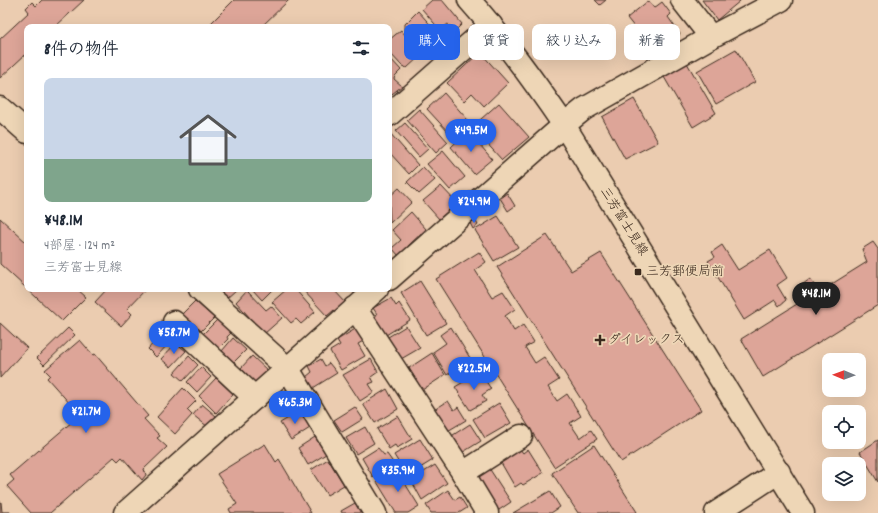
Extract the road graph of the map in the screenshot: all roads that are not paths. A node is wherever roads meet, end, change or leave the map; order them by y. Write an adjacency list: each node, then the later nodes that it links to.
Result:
1 (469, 0): 4 (street, 三芳富士見線)
2 (682, 0): 5 (street)
3 (781, 0): 5 (street)
4 (490, 24)
5 (711, 37): 10 (street)
6 (468, 45): 9 (street)
7 (518, 60): 10 (street, 三芳富士見線)
8 (0, 108): 11 (street)
9 (392, 112)
10 (564, 125): 12 (street); 21 (street, 三芳富士見線)
11 (24, 129)
12 (392, 276)
13 (203, 292): 17 (street)
14 (374, 292): 15 (street)
15 (355, 308): 17 (street); 20 (street)
16 (174, 322): 18 (street)
17 (288, 369): 18 (street); 23 (street)
18 (255, 398): 22 (street)
19 (521, 436): 20 (street)
20 (463, 472): 24 (street)
21 (779, 472): 25 (street); 26 (street, 三芳富士見線)
22 (125, 513)
23 (375, 513)
24 (487, 513)
25 (716, 513)
26 (803, 513)

